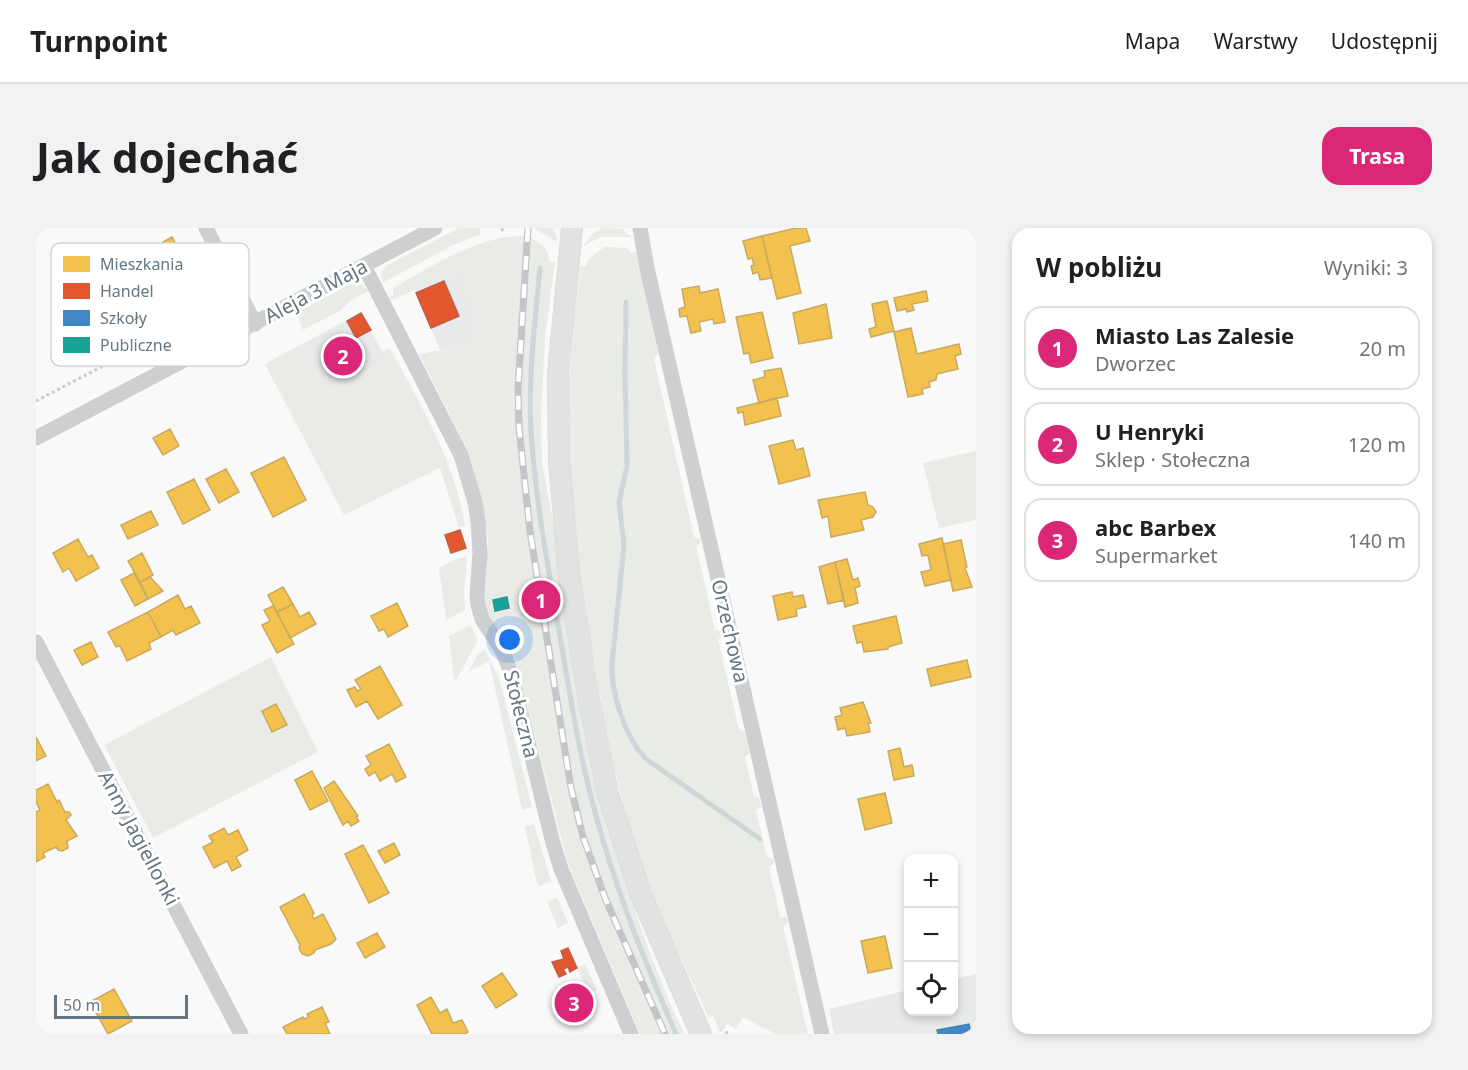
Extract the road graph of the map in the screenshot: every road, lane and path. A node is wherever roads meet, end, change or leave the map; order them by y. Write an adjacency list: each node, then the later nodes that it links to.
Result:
1 (206, 228): 7 (street)
2 (435, 228): 8 (street, Aleja 3 Maja)
3 (502, 228): 6 (path)
4 (572, 228): 20 (street)
5 (640, 228): 22 (street, Orzechowa)
6 (503, 233)
7 (214, 243)
8 (364, 266): 10 (street, Aleja 3 Maja); 19 (street, Stołeczna)
9 (249, 312): 10 (street)
10 (255, 324): 11 (street, Aleja 3 Maja)
11 (249, 327)
12 (103, 366): 14 (path)
13 (174, 366): 15 (street, Aleja 3 Maja)
14 (36, 401)
15 (36, 438)
16 (36, 642): 18 (street, Anny Jagiellonki)
17 (728, 1029): 21 (path)
18 (241, 1034)
19 (631, 1034)
20 (701, 1034)
21 (726, 1034)
22 (822, 1034)

